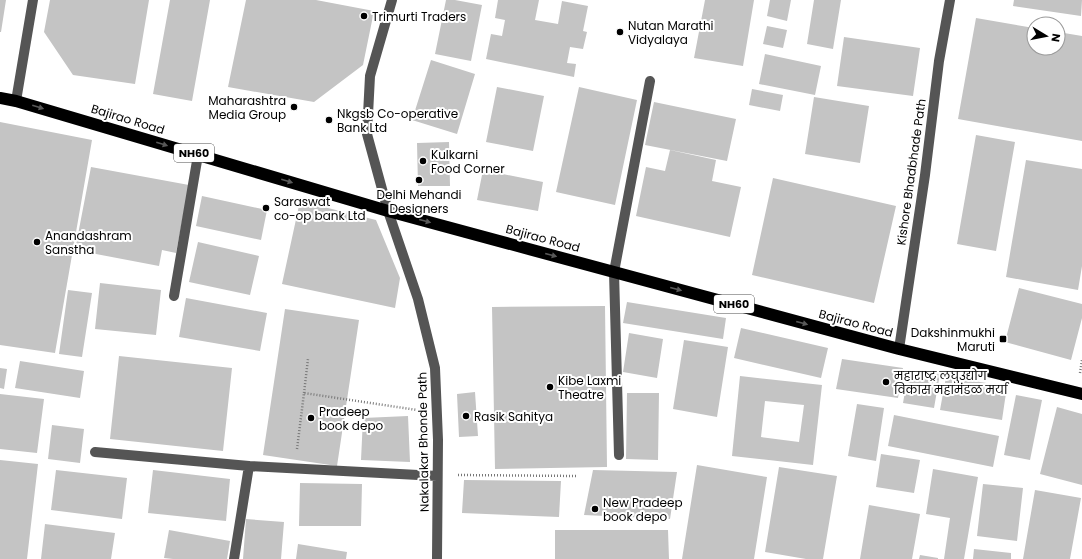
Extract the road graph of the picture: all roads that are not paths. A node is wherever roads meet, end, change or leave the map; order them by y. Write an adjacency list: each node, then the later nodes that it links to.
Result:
1 (33, 0): 6 (street)
2 (392, 0): 8 (street, Nakalakar Bhonde Path)
3 (950, 0): 11 (street, Kishore Bhadbhade Path)
4 (650, 81): 9 (street)
5 (0, 98): 6 (highway, Bajirao Road / NH60)
6 (16, 101): 7 (highway, Bajirao Road / NH60, one-way to 7)
7 (198, 155): 8 (highway, Bajirao Road / NH60, one-way to 8); 10 (street)
8 (388, 211): 9 (highway, Bajirao Road / NH60, one-way to 9); 16 (street, Nakalakar Bhonde Path)
9 (614, 272): 11 (highway, Bajirao Road / NH60, one-way to 11); 14 (street)
10 (174, 296)
11 (899, 349): 12 (highway, Bajirao Road / NH60)
12 (1082, 394)
13 (95, 452): 15 (street)
14 (619, 455)
15 (249, 466): 16 (street); 17 (street)
16 (437, 476): 18 (street, Nakalakar Bhonde Path)
17 (234, 559)
18 (437, 559)

